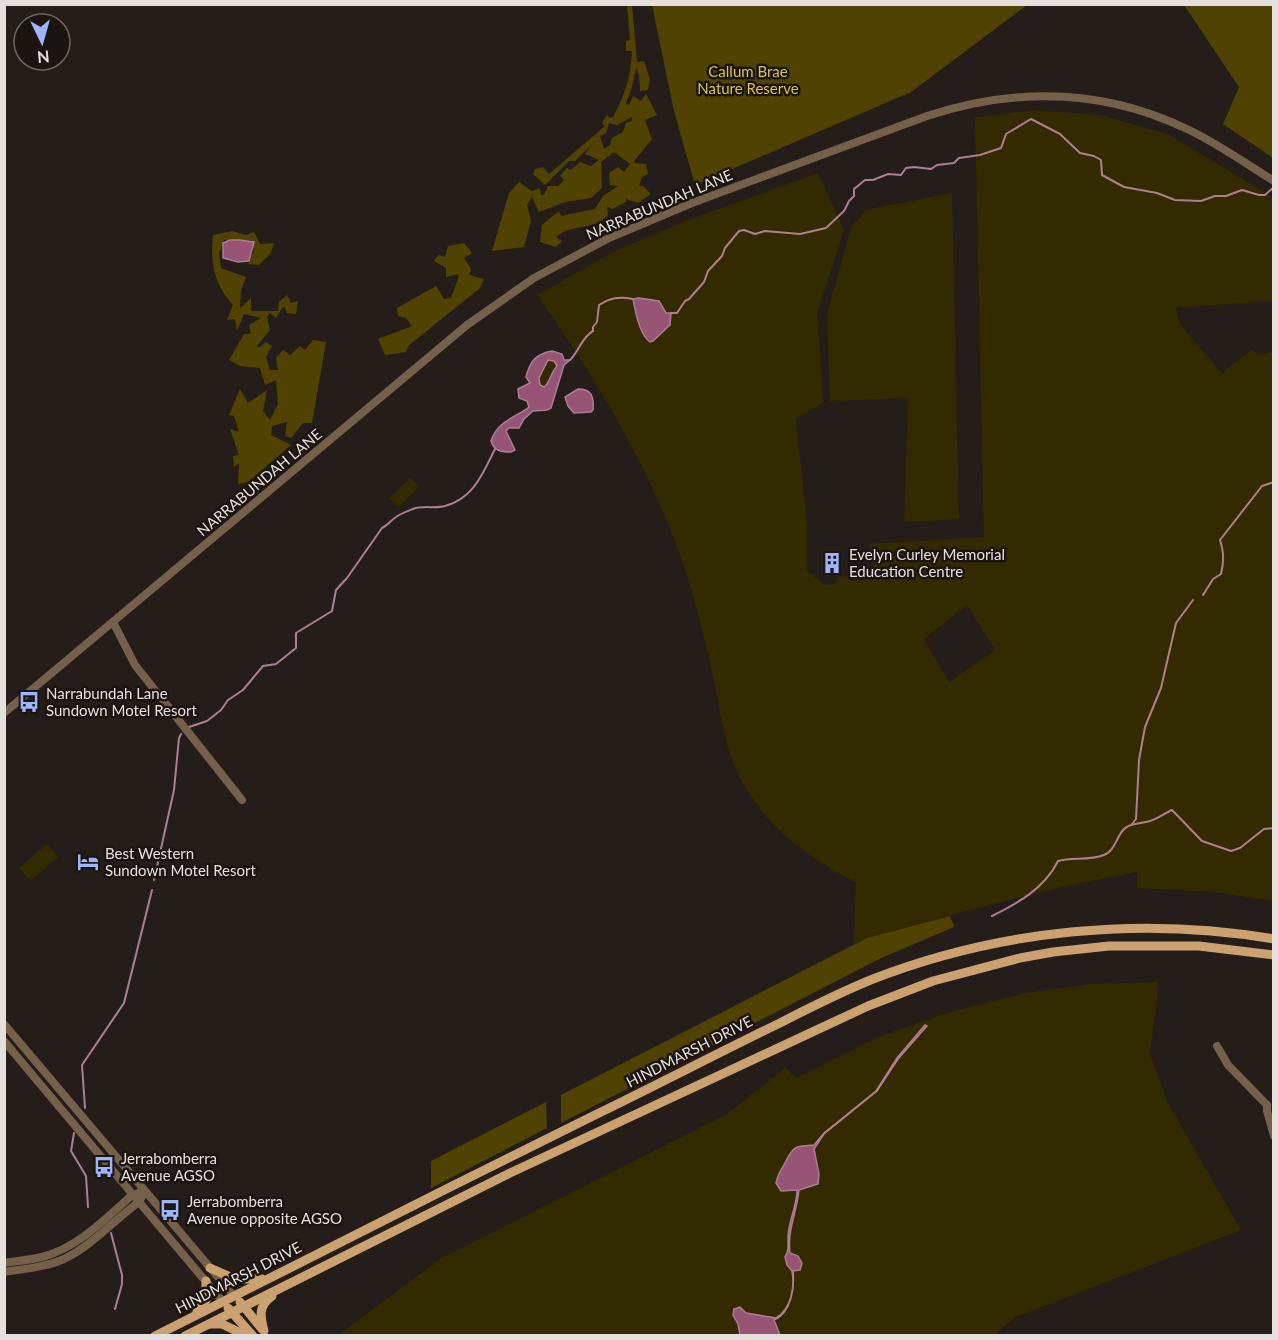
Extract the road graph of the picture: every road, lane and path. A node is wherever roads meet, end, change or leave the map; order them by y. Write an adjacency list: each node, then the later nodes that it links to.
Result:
1 (1274, 181): 2 (street, NARRABUNDAH LANE)
2 (113, 622): 3 (street, NARRABUNDAH LANE); 4 (street)
3 (4, 713)
4 (242, 800)
5 (1274, 939): 11 (main road, HINDMARSH DRIVE)
6 (1274, 955): 13 (main road, HINDMARSH DRIVE)
7 (4, 1024): 14 (street)
8 (4, 1041): 15 (street)
9 (1217, 1046): 10 (street)
10 (1270, 1103): 12 (street)
11 (553, 1136): 13 (main road); 22 (main road, HINDMARSH DRIVE)
12 (1274, 1136)
13 (560, 1149): 21 (main road, HINDMARSH DRIVE)
14 (132, 1176): 15 (street); 16 (street)
15 (123, 1183): 17 (street)
16 (145, 1191): 17 (street); 19 (street)
17 (136, 1198): 18 (street); 20 (street); 23 (street)
18 (4, 1263)
19 (210, 1268): 22 (main road); 24 (street)
20 (4, 1272)
21 (307, 1274): 26 (main road, HINDMARSH DRIVE); 30 (main road)
22 (273, 1277): 24 (main road, HINDMARSH DRIVE)
23 (206, 1281): 25 (street); 28 (main road)
24 (234, 1296): 25 (main road, HINDMARSH DRIVE); 26 (main road)
25 (223, 1302): 27 (main road); 28 (main road, HINDMARSH DRIVE)
26 (243, 1306): 27 (main road, HINDMARSH DRIVE); 30 (main road)
27 (232, 1312): 29 (main road, HINDMARSH DRIVE); 34 (main road)
28 (194, 1316): 31 (main road, HINDMARSH DRIVE)
29 (208, 1324): 32 (main road, HINDMARSH DRIVE); 33 (main road)
30 (266, 1333)
31 (155, 1335)
32 (185, 1335)
33 (247, 1335)
34 (253, 1335)

